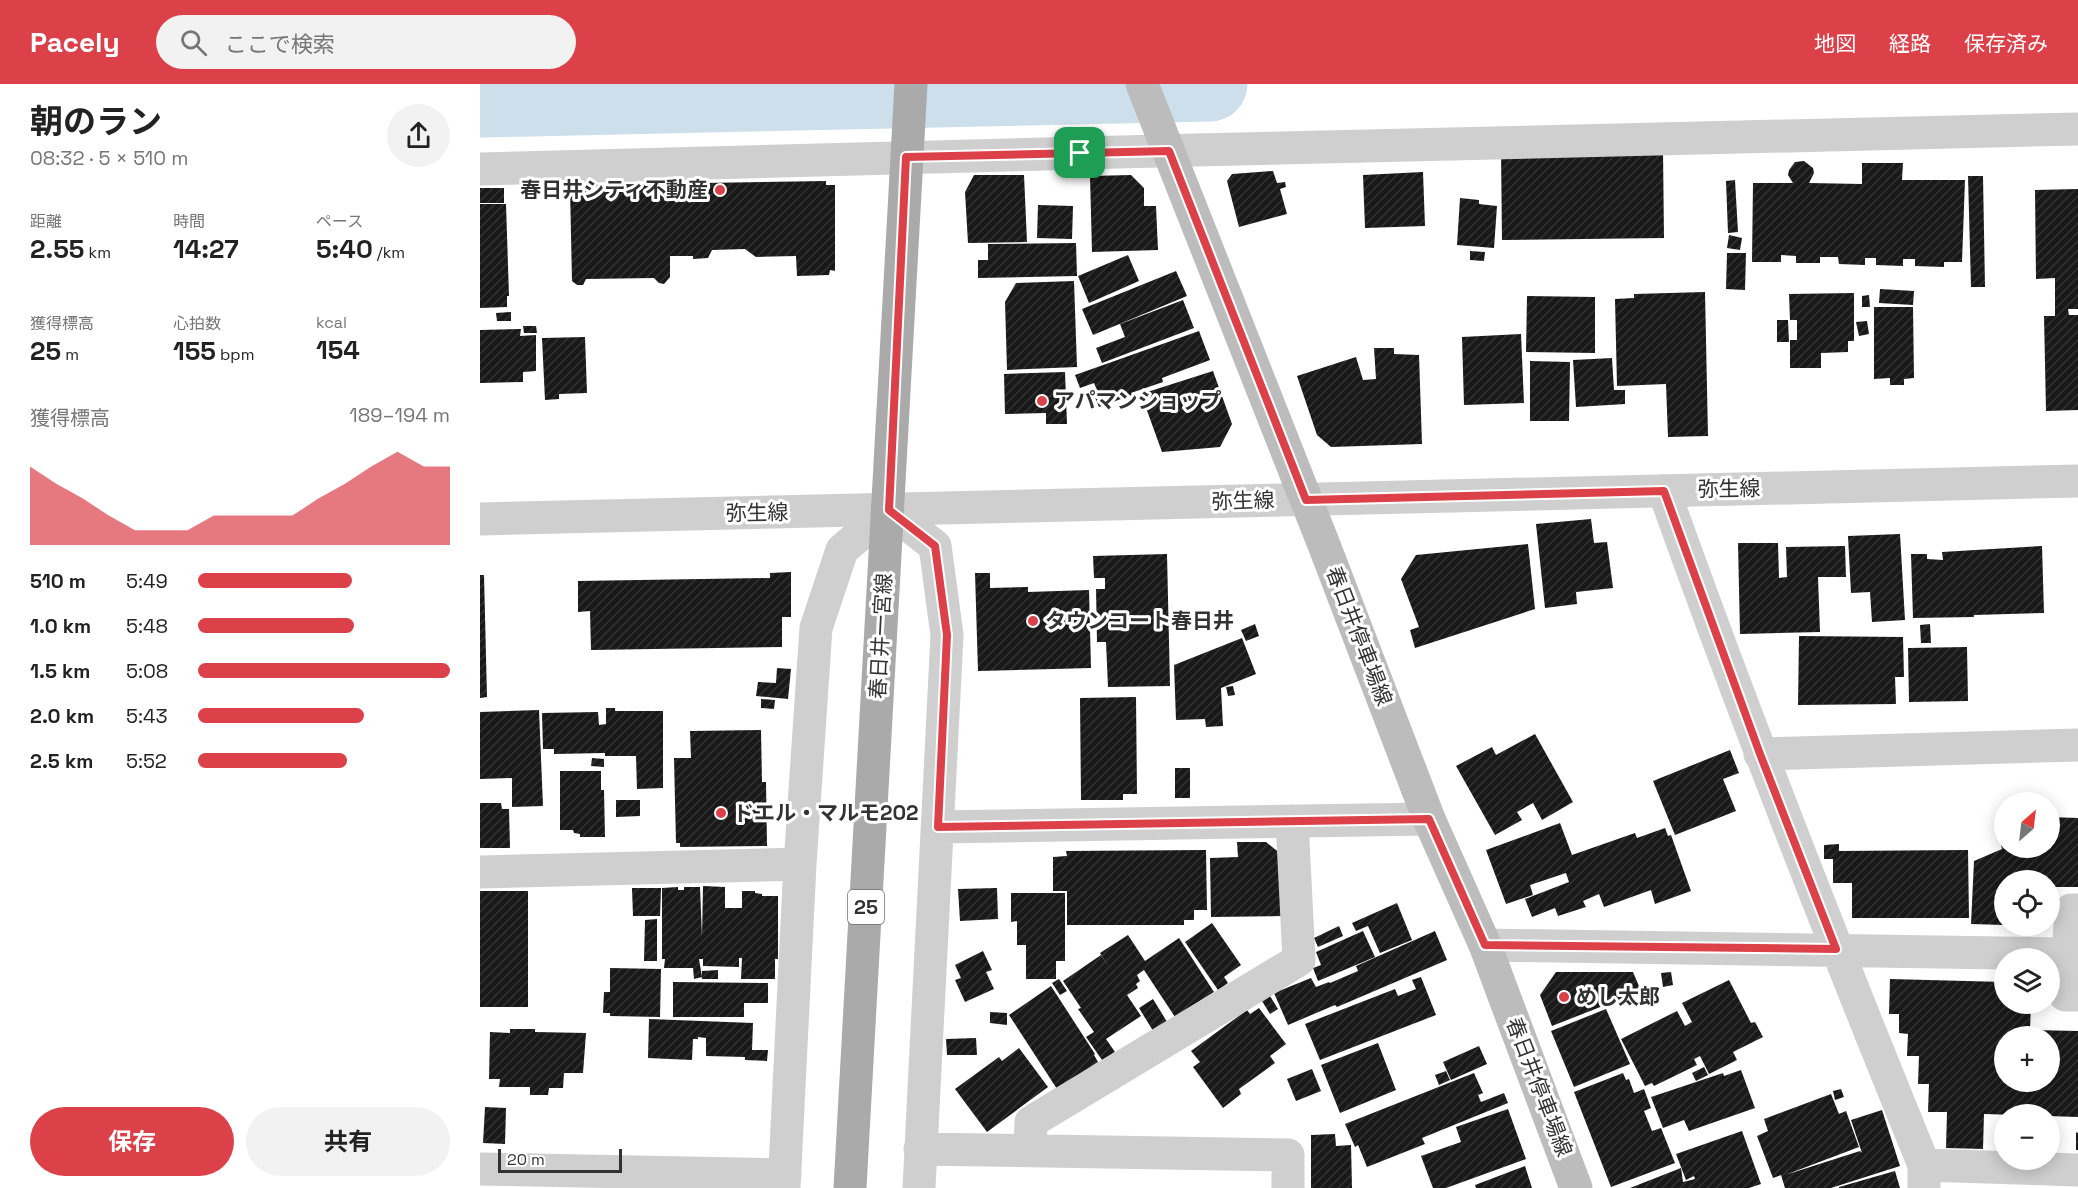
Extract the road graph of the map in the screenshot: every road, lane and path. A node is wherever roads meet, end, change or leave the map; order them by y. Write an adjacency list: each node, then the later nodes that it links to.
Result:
1 (911, 84): 5 (main road, 春日井一宮線 / 25)
2 (1142, 84): 4 (main road, 春日井停車場線)
3 (2078, 129): 4 (street)
4 (1165, 140): 5 (street); 9 (main road, 春日井停車場線)
5 (907, 144): 6 (street); 10 (main road, 春日井一宮線 / 25)
6 (480, 169)
7 (2078, 481): 8 (street, 弥生線)
8 (1664, 491): 9 (street, 弥生線); 13 (street)
9 (1306, 500): 10 (street, 弥生線); 14 (main road, 春日井停車場線)
10 (889, 510): 11 (street, 弥生線); 16 (street); 17 (street); 30 (main road, 春日井一宮線 / 25)
11 (480, 519)
12 (2078, 745): 13 (street)
13 (1760, 754): 21 (street)
14 (1429, 819): 15 (street); 20 (main road, 春日井停車場線)
15 (1292, 821): 16 (street); 25 (street)
16 (938, 827): 24 (street)
17 (800, 864): 18 (street); 29 (street)
18 (480, 872)
19 (2078, 910): 22 (street)
20 (1485, 945): 21 (street); 33 (main road, 春日井停車場線)
21 (1836, 949): 22 (street); 28 (street)
22 (2068, 954): 23 (street)
23 (2078, 995)
24 (920, 1149): 25 (street); 31 (street)
25 (1030, 1150): 32 (street)
26 (480, 1169): 29 (street)
27 (2078, 1170): 28 (street)
28 (1924, 1176)
29 (784, 1181)
30 (850, 1188)
31 (919, 1188)
32 (1288, 1188)
33 (1576, 1188)

